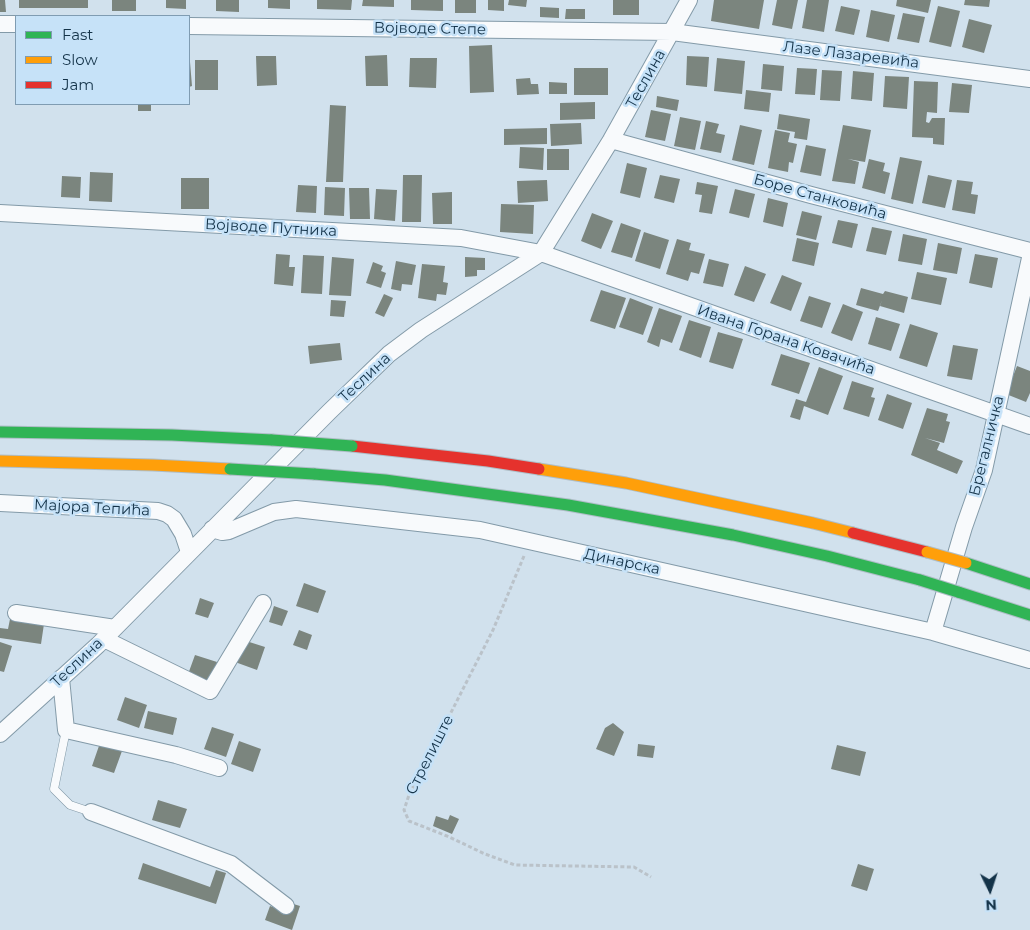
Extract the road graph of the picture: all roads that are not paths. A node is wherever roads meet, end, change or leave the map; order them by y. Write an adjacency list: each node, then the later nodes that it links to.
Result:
1 (689, 0): 5 (street, Теслина)
2 (0, 24): 3 (street)
3 (15, 24)
4 (190, 26): 5 (street, Војводе Степе)
5 (672, 32): 6 (street, Лазе Лазаревића); 7 (street, Теслина)
6 (1030, 79)
7 (611, 140): 9 (street, Боре Станковића); 10 (street, Теслина)
8 (0, 213): 10 (street, Војводе Путника)
9 (1030, 251)
10 (541, 253): 12 (street, Ивана Горана Ковачића); 17 (street, Теслина)
11 (1030, 258): 12 (street, Брегалничка)
12 (996, 414): 13 (street, Ивана Горана Ковачића); 23 (street, Брегалничка)
13 (1030, 426)
14 (0, 432): 19 (highway, bridge)
15 (0, 461): 22 (highway, bridge)
16 (0, 503): 18 (street, Мајора Тепића)
17 (212, 529): 18 (street, Теслина); 23 (street, Динарска)
18 (190, 552): 24 (street, Теслина)
19 (1030, 584)
20 (263, 603): 24 (street)
21 (16, 613): 24 (street)
22 (1030, 615)
23 (933, 632): 25 (street, Динарска)
24 (109, 634): 26 (street, Теслина)
25 (1030, 660)
26 (61, 678): 27 (street, Теслина); 28 (street)
27 (4, 726)
28 (66, 730): 29 (street); 30 (lane)
29 (219, 768)
30 (91, 812): 31 (street)
31 (286, 906)

